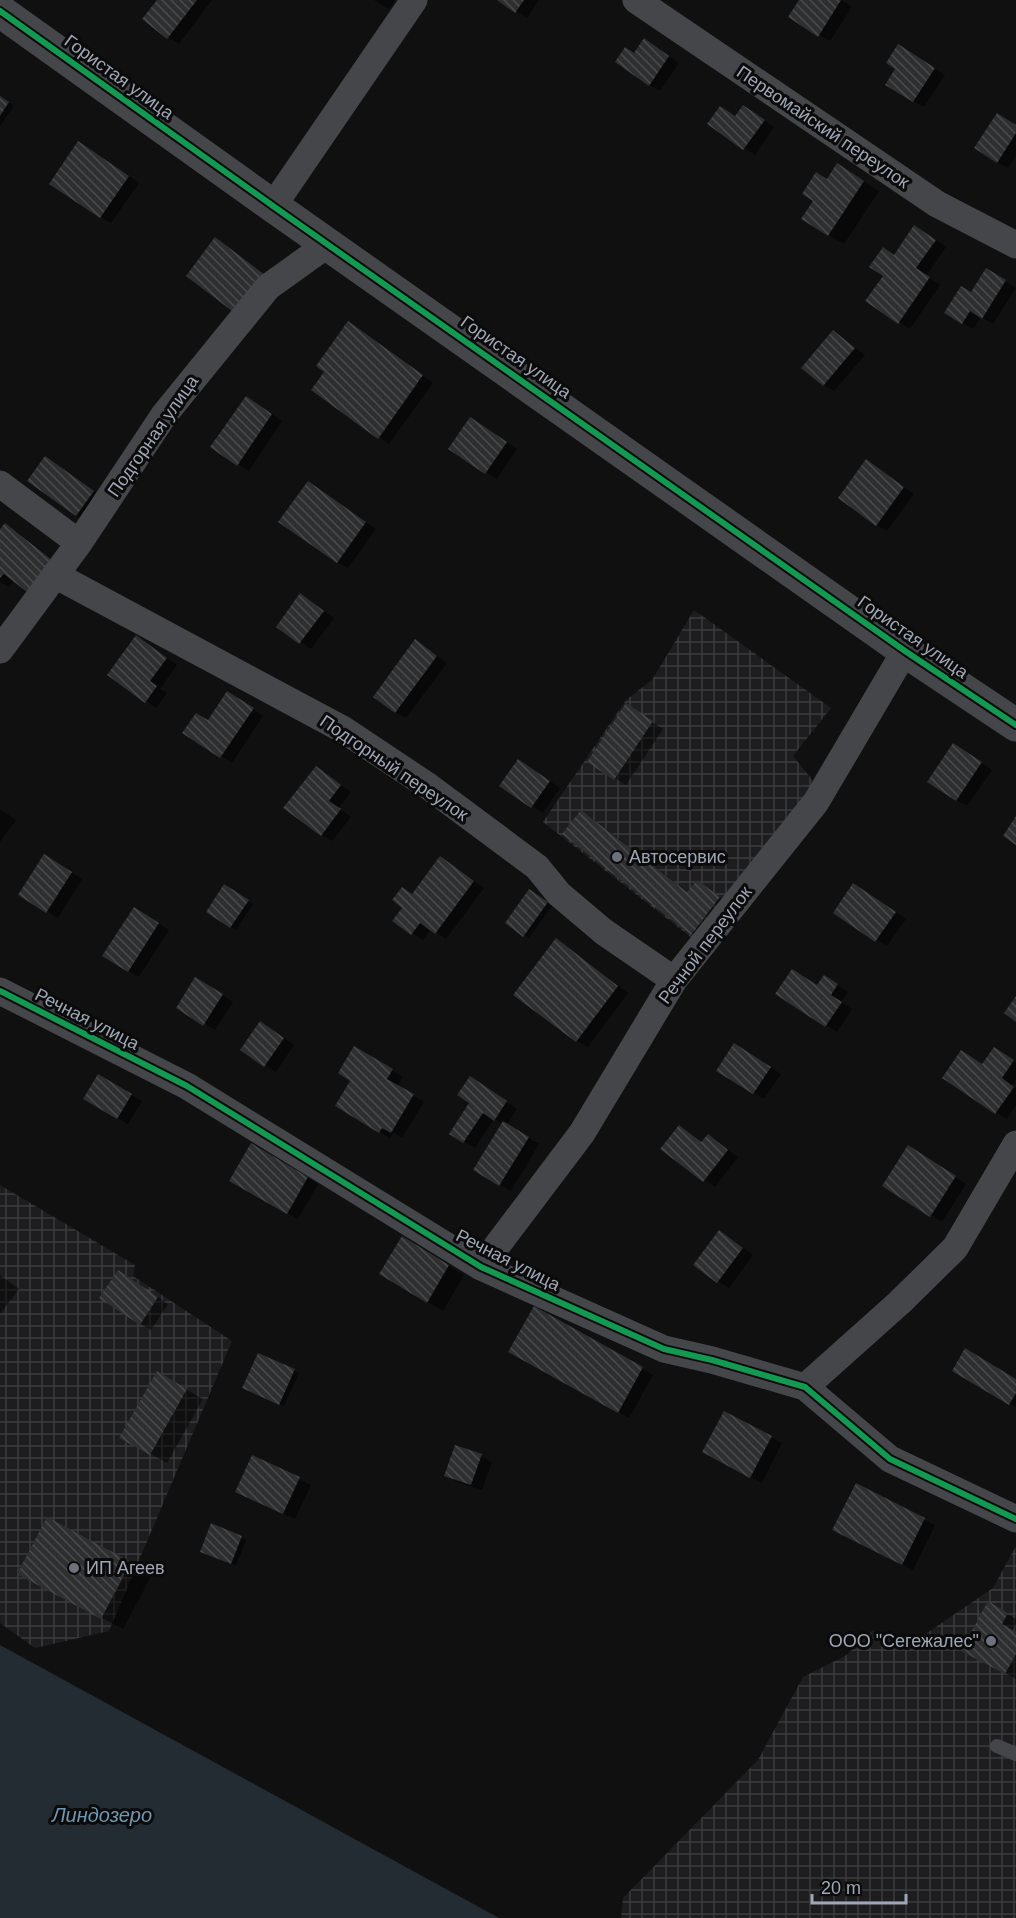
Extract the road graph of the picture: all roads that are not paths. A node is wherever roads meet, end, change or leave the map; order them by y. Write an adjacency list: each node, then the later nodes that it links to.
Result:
1 (414, 0): 4 (street)
2 (636, 0): 6 (street, Первомайский переулок)
3 (0, 11): 4 (street, Гористая улица)
4 (273, 206): 5 (street, Гористая улица)
5 (328, 244): 8 (street, Подгорная улица); 11 (street, Гористая улица)
6 (1016, 245)
7 (0, 484): 8 (street)
8 (80, 543): 9 (street, Подгорная улица)
9 (57, 576): 10 (street, Подгорная улица); 13 (street, Подгорный переулок)
10 (0, 650)
11 (905, 651): 12 (street, Гористая улица); 13 (street, Речной переулок)
12 (1016, 725)
13 (674, 980): 16 (street, Речной переулок)
14 (0, 991): 16 (street, Речная улица)
15 (1016, 1144): 17 (street)
16 (481, 1267): 17 (street, Речная улица)
17 (805, 1387): 18 (street, Речная улица)
18 (1016, 1519)
19 (998, 1746): 20 (lane)
20 (1016, 1754)

